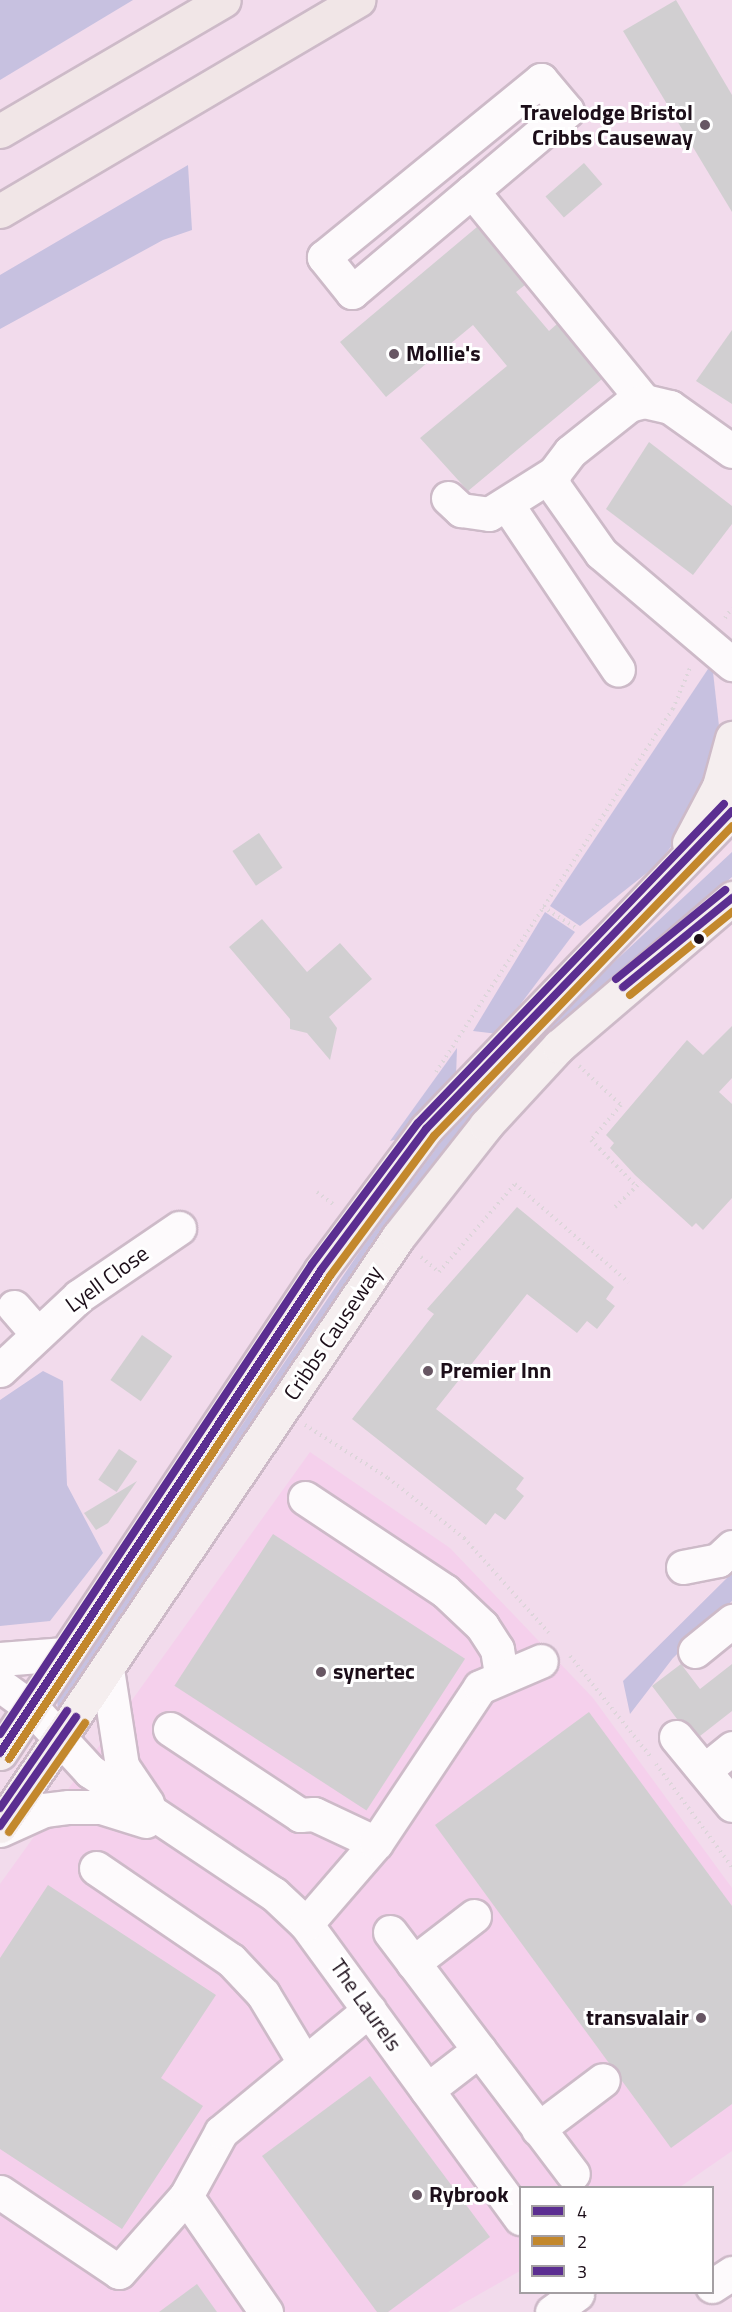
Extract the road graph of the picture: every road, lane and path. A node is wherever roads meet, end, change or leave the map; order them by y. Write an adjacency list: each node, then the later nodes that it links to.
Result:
1 (224, 0): 3 (highway)
2 (358, 0): 5 (highway)
3 (0, 131)
4 (472, 191): 4 (street); 6 (street)
5 (0, 211)
6 (644, 401): 7 (street); 8 (street)
7 (732, 451)
8 (554, 473): 10 (street); 11 (street)
9 (448, 498): 10 (street)
10 (508, 506): 12 (street)
11 (732, 664)
12 (618, 670)
13 (732, 738): 15 (main road)
14 (732, 811): 15 (main road, Cribbs Causeway)
15 (675, 871): 18 (main road, Cribbs Causeway)
16 (732, 898): 24 (main road, Cribbs Causeway)
17 (543, 907): 18 (path)
18 (602, 944): 36 (main road, Cribbs Causeway)
19 (581, 1068): 21 (path)
20 (641, 1182): 21 (path)
21 (636, 1186): 22 (path)
22 (615, 1207)
23 (179, 1228): 27 (street, Lyell Close)
24 (398, 1237): 25 (path); 29 (main road, Cribbs Causeway)
25 (628, 1282)
26 (14, 1306): 27 (street)
27 (36, 1332): 28 (street, Lyell Close)
28 (0, 1370)
29 (281, 1411): 34 (path); 38 (main road, Cribbs Causeway)
30 (305, 1498): 39 (street)
31 (732, 1546): 32 (street)
32 (682, 1567)
33 (732, 1621): 35 (street)
34 (553, 1650): 39 (street); 52 (path)
35 (694, 1651)
36 (65, 1654): 37 (street); 41 (main road, Cribbs Causeway)
37 (0, 1659)
38 (107, 1670): 44 (main road, Cribbs Causeway); 50 (street, The Laurels)
39 (501, 1675): 51 (street)
40 (0, 1685): 41 (street, The Laurels)
41 (32, 1708): 44 (street, The Laurels); 46 (main road, Cribbs Causeway)
42 (170, 1729): 51 (street)
43 (676, 1737): 47 (street)
44 (61, 1739): 49 (main road, Cribbs Causeway); 50 (street, The Laurels)
45 (732, 1748): 47 (street)
46 (0, 1753)
47 (705, 1770): 48 (street)
48 (732, 1805)
49 (0, 1828): 50 (street, The Laurels)
50 (174, 1830): 55 (street, The Laurels)
51 (376, 1843): 55 (street)
52 (732, 1867)
53 (96, 1868): 60 (street)
54 (474, 1916): 57 (street)
55 (306, 1924): 58 (street, The Laurels)
56 (390, 1932): 57 (street)
57 (413, 1963): 59 (street)
58 (369, 2010): 60 (street); 62 (street, The Laurels)
59 (479, 2050): 62 (street); 63 (street)
60 (304, 2062): 66 (street)
61 (603, 2080): 63 (street)
62 (427, 2090): 67 (street, The Laurels)
63 (538, 2129): 64 (street)
64 (573, 2174)
65 (0, 2192): 66 (street)
66 (186, 2196): 70 (street)
67 (519, 2217)
68 (732, 2273): 69 (street)
69 (714, 2285)
70 (266, 2312)

